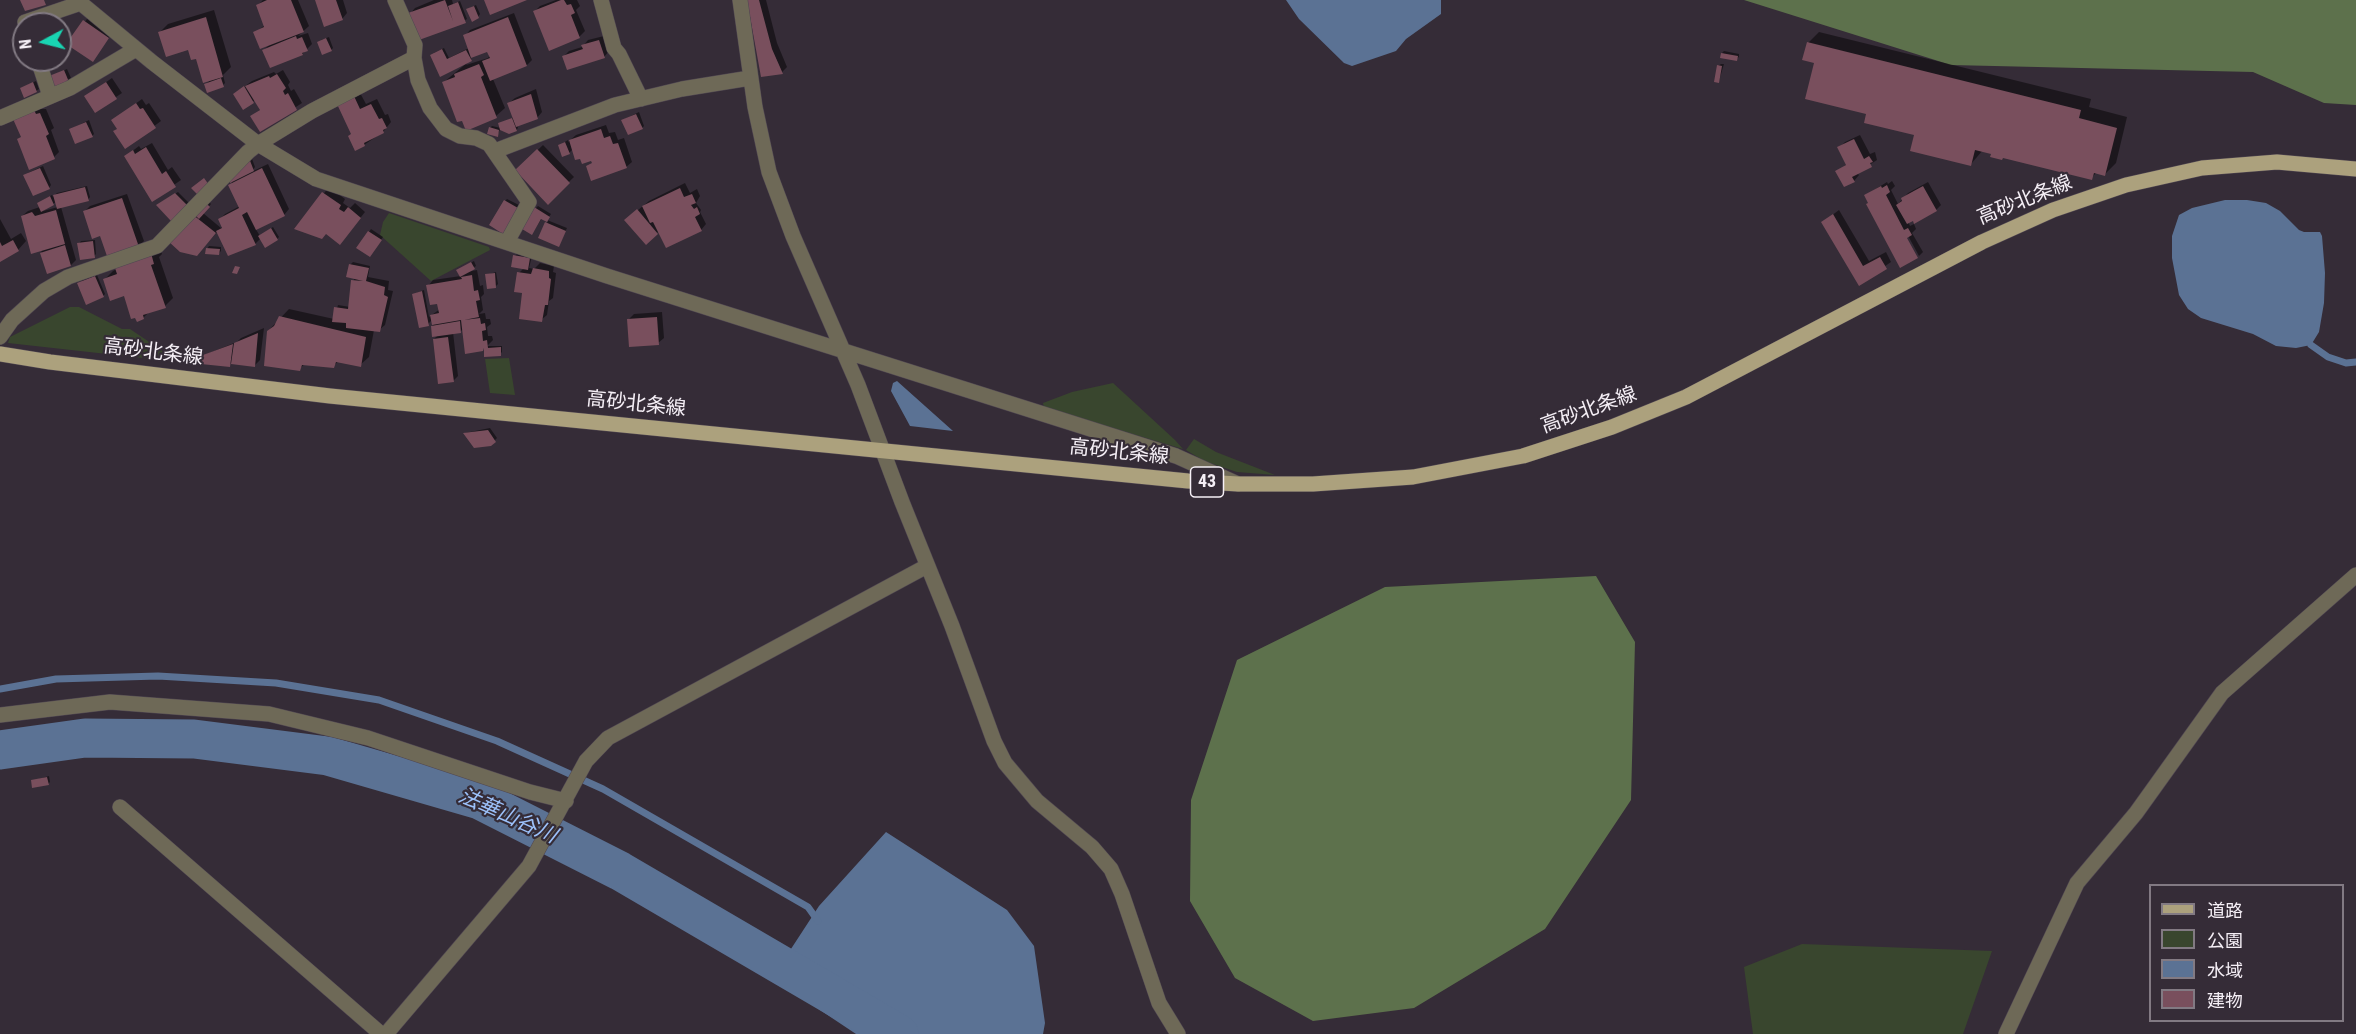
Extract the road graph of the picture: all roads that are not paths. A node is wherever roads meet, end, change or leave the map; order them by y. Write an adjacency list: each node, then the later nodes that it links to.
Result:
1 (395, 0): 7 (street)
2 (602, 0): 11 (street)
3 (740, 0): 9 (street)
4 (79, 1): 5 (street); 6 (street)
5 (51, 12)
6 (136, 49): 10 (street); 13 (street)
7 (414, 58): 13 (street); 14 (street)
8 (42, 72): 10 (street)
9 (750, 78): 11 (street); 18 (street)
10 (50, 96): 12 (street)
11 (641, 99): 14 (street)
12 (0, 118)
13 (258, 144): 16 (street); 17 (street)
14 (495, 151): 16 (street)
15 (2356, 169): 21 (main road, 高砂北条線 / 43)
16 (507, 242): 18 (street)
17 (0, 337)
18 (844, 352): 20 (street); 21 (street)
19 (0, 354): 20 (main road, 高砂北条線 / 43)
20 (883, 450): 21 (main road, 高砂北条線 / 43); 22 (street)
21 (1238, 484)
22 (927, 566): 25 (street); 29 (street)
23 (2356, 576): 30 (street)
24 (0, 715): 25 (street)
25 (570, 794): 28 (street)
26 (120, 807): 27 (street)
27 (381, 1034)
28 (386, 1034)
29 (1178, 1034)
30 (2006, 1034)

